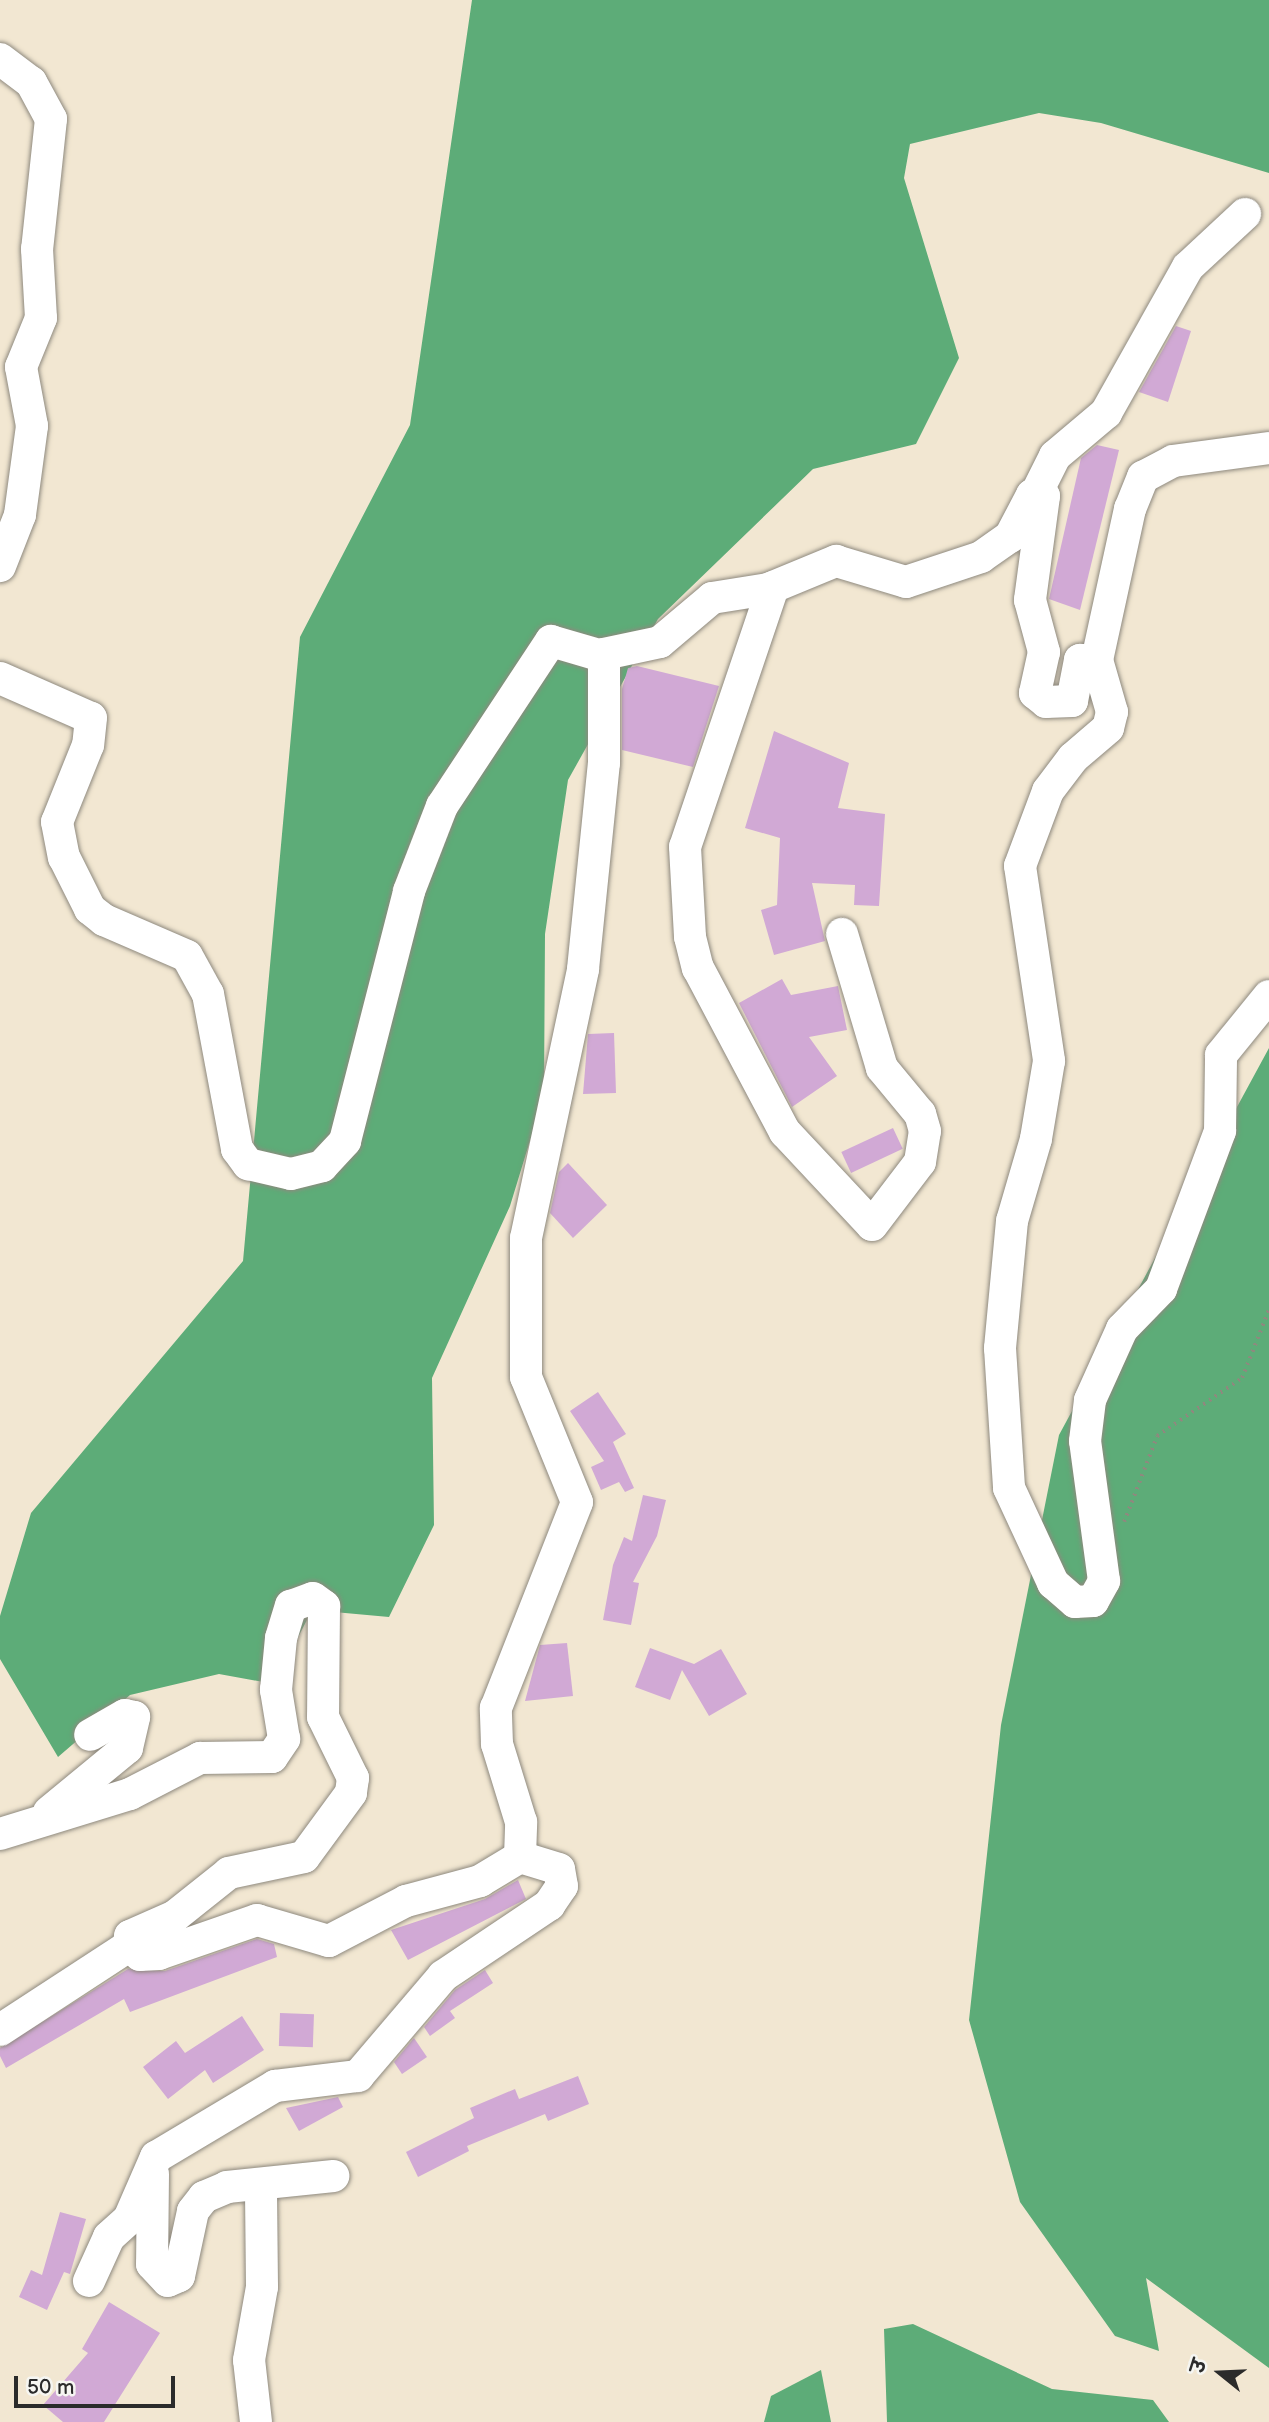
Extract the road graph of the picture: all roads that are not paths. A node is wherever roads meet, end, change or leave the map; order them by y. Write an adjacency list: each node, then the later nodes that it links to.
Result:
1 (0, 59): 5 (street)
2 (1245, 214): 4 (street)
3 (1269, 448): 8 (street)
4 (1037, 492): 6 (street); 8 (street)
5 (0, 566)
6 (773, 587): 7 (street); 10 (street)
7 (602, 656): 9 (street); 15 (street)
8 (1097, 660): 11 (street)
9 (0, 678)
10 (842, 933)
11 (1269, 996)
12 (90, 1735): 13 (street)
13 (43, 1817): 14 (street); 16 (street)
14 (0, 1834)
15 (520, 1857): 16 (street); 18 (street)
16 (129, 1946): 17 (street)
17 (0, 2030)
18 (152, 2162): 20 (street); 21 (street)
19 (333, 2176): 20 (street)
20 (261, 2184): 22 (street)
21 (89, 2281)
22 (256, 2422)

